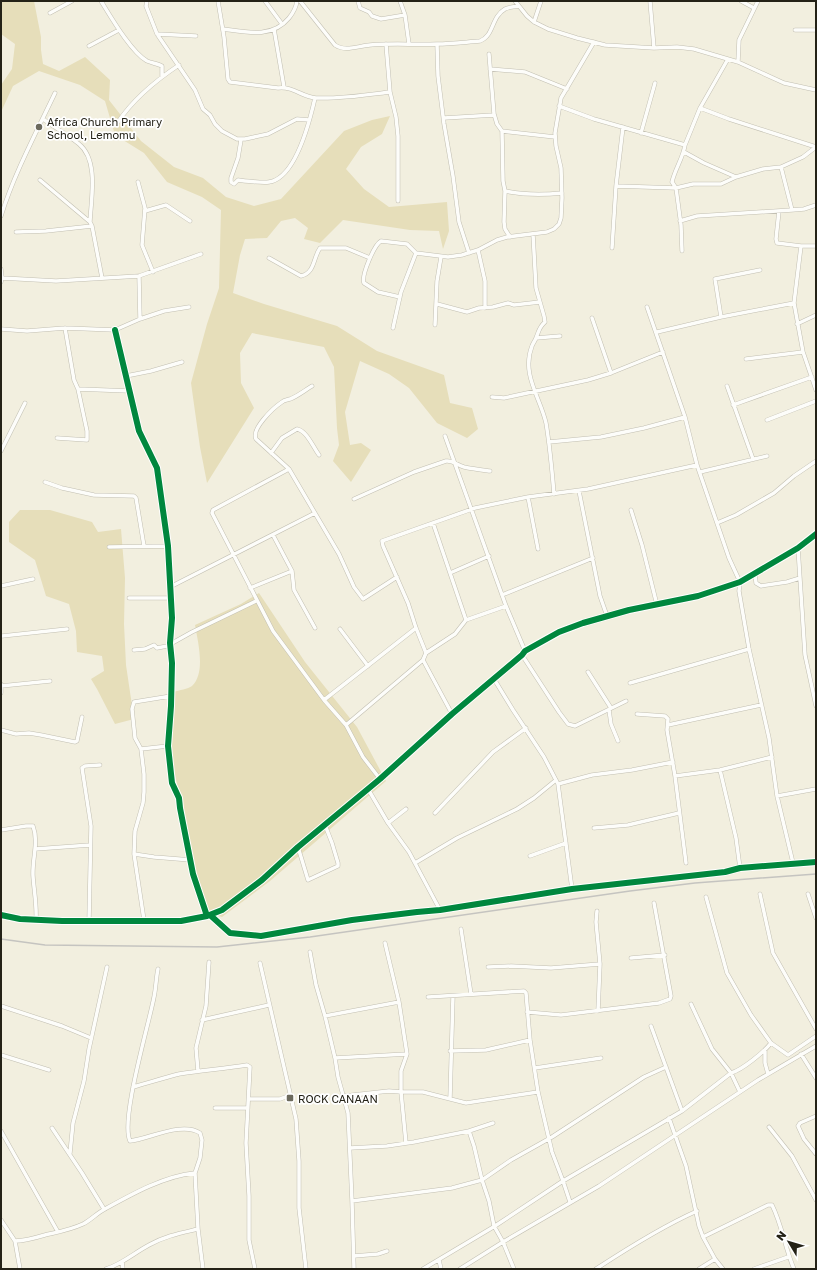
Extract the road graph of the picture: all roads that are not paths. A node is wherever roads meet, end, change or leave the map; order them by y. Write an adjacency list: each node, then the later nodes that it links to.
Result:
1 (72, 1): 17 (street)
2 (101, 1): 22 (street)
3 (146, 1): 26 (street)
4 (218, 1): 23 (street)
5 (265, 1): 20 (street)
6 (297, 1): 20 (street)
7 (300, 1): 29 (street)
8 (358, 1): 18 (street)
9 (400, 1): 18 (street)
10 (515, 1): 15 (street)
11 (541, 1): 19 (street)
12 (650, 1): 33 (street)
13 (741, 1): 16 (street)
14 (758, 1): 16 (street)
15 (518, 6): 19 (street); 31 (street)
16 (754, 8): 36 (street)
17 (50, 13)
18 (405, 15): 30 (street)
19 (534, 22): 28 (street)
20 (282, 24): 21 (street)
21 (274, 29): 23 (street); 41 (street)
22 (119, 30): 32 (street); 39 (street)
23 (223, 30): 41 (street)
24 (795, 30): 25 (street)
25 (816, 30)
26 (157, 34): 27 (street); 37 (street)
27 (196, 36)
28 (594, 42): 33 (street); 42 (street)
29 (386, 44): 30 (street); 44 (street)
30 (409, 44): 31 (street)
31 (438, 44): 51 (street)
32 (89, 46)
33 (654, 48): 35 (street)
34 (489, 54): 38 (street)
35 (728, 59): 36 (street); 48 (street)
36 (738, 62): 43 (street)
37 (179, 65): 39 (street); 58 (street)
38 (490, 69): 42 (street); 49 (street)
39 (162, 77): 53 (street)
40 (656, 84): 56 (street)
41 (284, 87): 46 (street)
42 (567, 89): 47 (street)
43 (816, 90)
44 (390, 92): 46 (street); 70 (street)
45 (55, 93): 50 (street)
46 (315, 98): 52 (street)
47 (559, 106): 54 (street); 57 (street)
48 (700, 108): 59 (street); 60 (street)
49 (494, 115): 51 (street); 55 (street)
50 (43, 118): 75 (street); 78 (street)
51 (444, 118): 89 (street)
52 (309, 120): 58 (street); 58 (street)
53 (118, 122)
54 (623, 128): 56 (street); 66 (street)
55 (502, 131): 57 (street); 68 (street)
56 (641, 133): 59 (street)
57 (555, 137): 69 (street)
58 (241, 140)
59 (685, 145): 61 (street)
60 (816, 147): 62 (street)
61 (684, 152): 63 (street); 67 (street)
62 (781, 167): 63 (street); 72 (street)
63 (736, 177): 67 (street)
64 (40, 180): 78 (street)
65 (138, 182): 73 (street)
66 (616, 186): 67 (street); 85 (street)
67 (676, 188): 77 (street)
68 (505, 191): 69 (street); 82 (street)
69 (562, 193): 81 (street)
70 (398, 201)
71 (816, 205): 72 (street)
72 (792, 210): 74 (street)
73 (145, 211): 76 (street); 96 (street)
74 (779, 211): 77 (street); 83 (street)
75 (1, 216)
76 (190, 220)
77 (680, 221): 87 (street)
78 (90, 222): 79 (street)
79 (92, 226): 80 (street); 98 (street)
80 (16, 232)
81 (533, 234): 82 (street); 101 (street)
82 (510, 237): 86 (street)
83 (801, 246): 84 (street); 102 (street)
84 (816, 246)
85 (612, 248)
86 (478, 250): 89 (street); 106 (street)
87 (682, 251)
88 (416, 253): 91 (street); 93 (street); 100 (street)
89 (469, 253): 91 (street)
90 (202, 254): 96 (street)
91 (441, 257): 103 (street)
92 (269, 258): 93 (street)
93 (370, 258): 100 (street)
94 (1, 269): 99 (street)
95 (760, 270): 108 (street)
96 (153, 272): 97 (street)
97 (139, 276): 98 (street); 110 (street)
98 (102, 278): 99 (street)
99 (2, 280)
100 (400, 297): 114 (street)
101 (540, 302): 106 (street); 119 (street)
102 (794, 303): 108 (street); 111 (street)
103 (437, 304): 106 (street); 112 (street)
104 (189, 307): 110 (street)
105 (647, 307): 117 (street)
106 (485, 308)
107 (816, 315): 111 (street)
108 (721, 317): 117 (street)
109 (592, 318): 124 (street)
110 (140, 319): 116 (street)
111 (797, 324): 121 (street)
112 (435, 325)
113 (65, 328): 115 (street); 116 (street); 129 (street)
114 (393, 328)
115 (1, 330)
116 (115, 330): 125 (street)
117 (657, 332): 120 (street)
118 (560, 336): 119 (street)
119 (536, 338): 132 (street)
120 (663, 352): 124 (street); 137 (street)
121 (803, 352): 122 (street); 126 (street)
122 (746, 359)
123 (182, 362): 125 (street)
124 (612, 373): 132 (street)
125 (126, 376): 131 (street)
126 (812, 377): 130 (street); 136 (street)
127 (312, 386): 145 (street)
128 (726, 386): 136 (street)
129 (78, 389): 131 (street); 140 (street)
130 (816, 390)
131 (129, 391): 168 (street)
132 (534, 391): 133 (street); 143 (street)
133 (492, 397)
134 (816, 401): 138 (street)
135 (25, 402): 142 (street)
136 (733, 405): 148 (street)
137 (685, 417): 143 (street); 151 (street)
138 (767, 420)
139 (445, 436): 150 (street)
140 (57, 438)
141 (1, 439): 142 (street)
142 (6, 442): 144 (street)
143 (549, 442): 157 (street)
144 (1, 451)
145 (271, 453): 146 (street); 152 (street)
146 (319, 455)
147 (767, 456): 148 (street)
148 (753, 459): 154 (street)
149 (816, 461): 164 (street)
150 (456, 464): 153 (street); 159 (street); 160 (street)
151 (697, 465): 154 (street); 156 (street)
152 (290, 469): 162 (street); 172 (street)
153 (490, 471)
154 (700, 472): 164 (street)
155 (46, 482): 167 (street)
156 (579, 491): 157 (street); 174 (street)
157 (554, 494): 158 (street)
158 (528, 498): 160 (street); 171 (street)
159 (354, 499)
160 (472, 509): 163 (street); 173 (street)
161 (631, 510): 189 (street)
162 (315, 513): 166 (street); 178 (street)
163 (433, 523): 176 (street); 178 (street)
164 (717, 523): 181 (street)
165 (816, 534): 170 (street)
166 (273, 535): 172 (street); 175 (street)
167 (144, 546): 168 (street); 169 (street)
168 (168, 546): 183 (street)
169 (108, 548)
170 (798, 548): 177 (street); 179 (street)
171 (538, 550)
172 (234, 554): 183 (street); 184 (street)
173 (489, 556): 176 (street); 185 (street)
174 (593, 558): 185 (street); 191 (street)
175 (292, 571): 184 (street); 193 (street)
176 (450, 573): 192 (street)
177 (755, 573): 179 (street); 181 (street)
178 (397, 577): 194 (street)
179 (800, 578): 217 (street)
180 (33, 579): 182 (street)
181 (740, 582): 189 (street); 200 (street)
182 (1, 586)
183 (170, 586): 187 (street)
184 (250, 588): 188 (street)
185 (502, 595): 190 (street)
186 (128, 598): 187 (street)
187 (170, 598): 199 (street)
188 (256, 601): 199 (street); 214 (street)
189 (657, 604): 191 (street)
190 (506, 606): 192 (street); 202 (street)
191 (607, 616): 202 (street)
192 (466, 620): 203 (street)
193 (315, 628)
194 (416, 628): 203 (street); 206 (street)
195 (67, 629): 197 (street)
196 (340, 629): 206 (street)
197 (1, 635): 198 (street)
198 (1, 641)
199 (170, 644): 201 (street); 213 (street)
200 (749, 649): 210 (street); 216 (street)
201 (134, 650)
202 (525, 651): 204 (street)
203 (426, 653): 205 (street)
204 (522, 655): 208 (street); 218 (street)
205 (423, 660): 219 (street); 222 (street)
206 (368, 666): 214 (street)
207 (588, 672): 218 (street)
208 (494, 679): 219 (street); 224 (street)
209 (50, 681): 211 (street)
210 (630, 683)
211 (1, 685): 212 (street)
212 (1, 693)
213 (171, 696): 227 (street); 228 (street)
214 (324, 700): 222 (street)
215 (626, 701): 218 (street)
216 (761, 705): 223 (street); 229 (street)
217 (816, 706)
218 (610, 709): 226 (street)
219 (452, 714): 234 (street)
220 (637, 714): 223 (street)
221 (82, 717): 225 (street)
222 (346, 725): 234 (street)
223 (668, 725): 230 (street)
224 (526, 728): 235 (street); 241 (street)
225 (1, 730)
226 (618, 741)
227 (168, 746): 228 (street); 253 (street)
228 (141, 749): 251 (street)
229 (772, 757): 232 (street); 239 (street)
230 (673, 762): 233 (street); 236 (street)
231 (100, 765): 248 (street)
232 (720, 770): 233 (street); 258 (street)
233 (675, 776): 242 (street)
234 (380, 779): 237 (street)
235 (556, 780): 236 (street); 255 (street)
236 (558, 784): 247 (street)
237 (368, 789): 243 (street); 244 (street)
238 (816, 789): 239 (street)
239 (777, 796): 257 (street)
240 (406, 809): 243 (street)
241 (435, 813)
242 (679, 813): 245 (street); 256 (street)
243 (388, 823): 255 (street)
244 (325, 825): 249 (street); 249 (street)
245 (594, 828)
246 (1, 830): 250 (street)
247 (566, 843): 252 (street); 259 (street)
248 (90, 845): 250 (street); 271 (street)
249 (298, 847): 267 (street)
250 (35, 849): 269 (street)
251 (134, 854): 253 (street); 270 (street)
252 (530, 856)
253 (191, 860): 267 (street)
254 (816, 862): 257 (street)
255 (415, 863): 264 (street)
256 (686, 863)
257 (792, 863): 258 (street)
258 (740, 868): 259 (street)
259 (572, 889): 264 (street)
260 (760, 894): 295 (street)
261 (808, 894): 268 (street)
262 (706, 897): 299 (street)
263 (654, 903): 275 (street)
264 (440, 910): 267 (street)
265 (597, 912): 279 (street)
266 (1, 915): 269 (street)
267 (208, 916): 270 (street)
268 (816, 918)
269 (36, 920): 271 (street)
270 (144, 920): 271 (street)
271 (88, 921)
272 (461, 929): 283 (street)
273 (385, 943): 286 (street)
274 (310, 952): 292 (street)
275 (665, 955): 276 (street); 290 (street)
276 (631, 958)
277 (209, 962): 293 (street)
278 (260, 963): 288 (street)
279 (600, 964): 281 (street); 290 (street)
280 (107, 967): 297 (street)
281 (488, 968)
282 (158, 969): 315 (street)
283 (471, 994): 284 (street); 291 (street)
284 (453, 996): 285 (street); 301 (street)
285 (428, 997)
286 (399, 1002): 292 (street); 303 (street)
287 (691, 1004): 312 (street)
288 (269, 1005): 293 (street); 321 (street)
289 (1, 1006): 297 (street)
290 (598, 1011): 291 (street)
291 (527, 1012): 298 (street)
292 (325, 1016): 306 (street)
293 (202, 1020): 311 (street)
294 (651, 1026): 308 (street)
295 (816, 1029)
296 (816, 1036): 299 (street)
297 (91, 1038): 339 (street)
298 (530, 1040): 301 (street); 309 (street)
299 (771, 1043): 302 (street)
300 (816, 1046): 304 (street)
301 (450, 1051): 324 (street)
302 (765, 1051): 312 (street); 313 (street)
303 (407, 1054): 306 (street); 317 (street)
304 (801, 1054): 313 (street); 314 (street)
305 (1, 1055): 310 (street)
306 (335, 1058): 322 (street)
307 (601, 1058): 309 (street)
308 (666, 1067): 327 (street); 336 (street)
309 (535, 1068): 316 (street)
310 (49, 1070)
311 (198, 1071): 315 (street); 323 (street)
312 (731, 1073): 319 (street); 327 (street)
313 (768, 1074): 319 (street)
314 (816, 1078)
315 (133, 1087): 341 (street)
316 (538, 1087): 318 (street); 320 (street)
317 (401, 1092): 322 (street); 324 (street); 337 (street)
318 (538, 1092): 320 (street); 336 (street)
319 (740, 1092): 335 (street)
320 (533, 1094): 324 (street)
321 (291, 1095): 323 (street); 367 (street)
322 (344, 1096): 338 (street)
323 (249, 1098): 326 (street)
324 (450, 1099)
325 (215, 1108): 326 (street)
326 (248, 1108): 366 (street)
327 (682, 1111): 329 (street)
328 (816, 1116): 340 (street)
329 (668, 1118): 335 (street); 343 (street)
330 (493, 1123): 334 (street)
331 (769, 1127): 344 (street)
332 (52, 1128): 339 (street)
333 (1, 1131): 352 (street)
334 (469, 1132): 337 (street); 342 (street)
335 (675, 1136): 346 (street); 348 (street)
336 (548, 1139): 342 (street); 343 (street)
337 (406, 1144): 338 (street)
338 (350, 1148): 345 (street)
339 (70, 1154): 347 (street)
340 (816, 1154)
341 (195, 1173): 347 (street); 351 (street)
342 (482, 1180): 345 (street); 350 (street)
343 (564, 1181): 346 (street); 350 (street)
344 (816, 1200)
345 (352, 1201): 357 (street)
346 (570, 1202): 355 (street)
347 (104, 1209): 352 (street)
348 (697, 1211): 353 (street); 373 (street)
349 (1, 1220): 354 (street)
350 (495, 1226): 355 (street); 360 (street)
351 (198, 1229): 361 (street); 365 (street)
352 (58, 1232): 354 (street)
353 (703, 1237): 358 (street); 359 (street)
354 (15, 1241): 362 (street)
355 (502, 1242): 371 (street); 372 (street)
356 (387, 1251): 357 (street)
357 (354, 1256): 368 (street)
358 (788, 1256): 376 (street); 377 (street)
359 (715, 1259): 374 (street); 375 (street)
360 (439, 1260): 369 (street); 370 (street)
361 (122, 1262): 363 (street); 364 (street)
362 (20, 1269)
363 (106, 1269)
364 (122, 1269)
365 (203, 1269)
366 (255, 1269)
367 (306, 1269)
368 (354, 1269)
369 (423, 1269)
370 (441, 1269)
371 (460, 1269)
372 (514, 1269)
373 (596, 1269)
374 (699, 1269)
375 (723, 1269)
376 (754, 1269)
377 (794, 1269)

